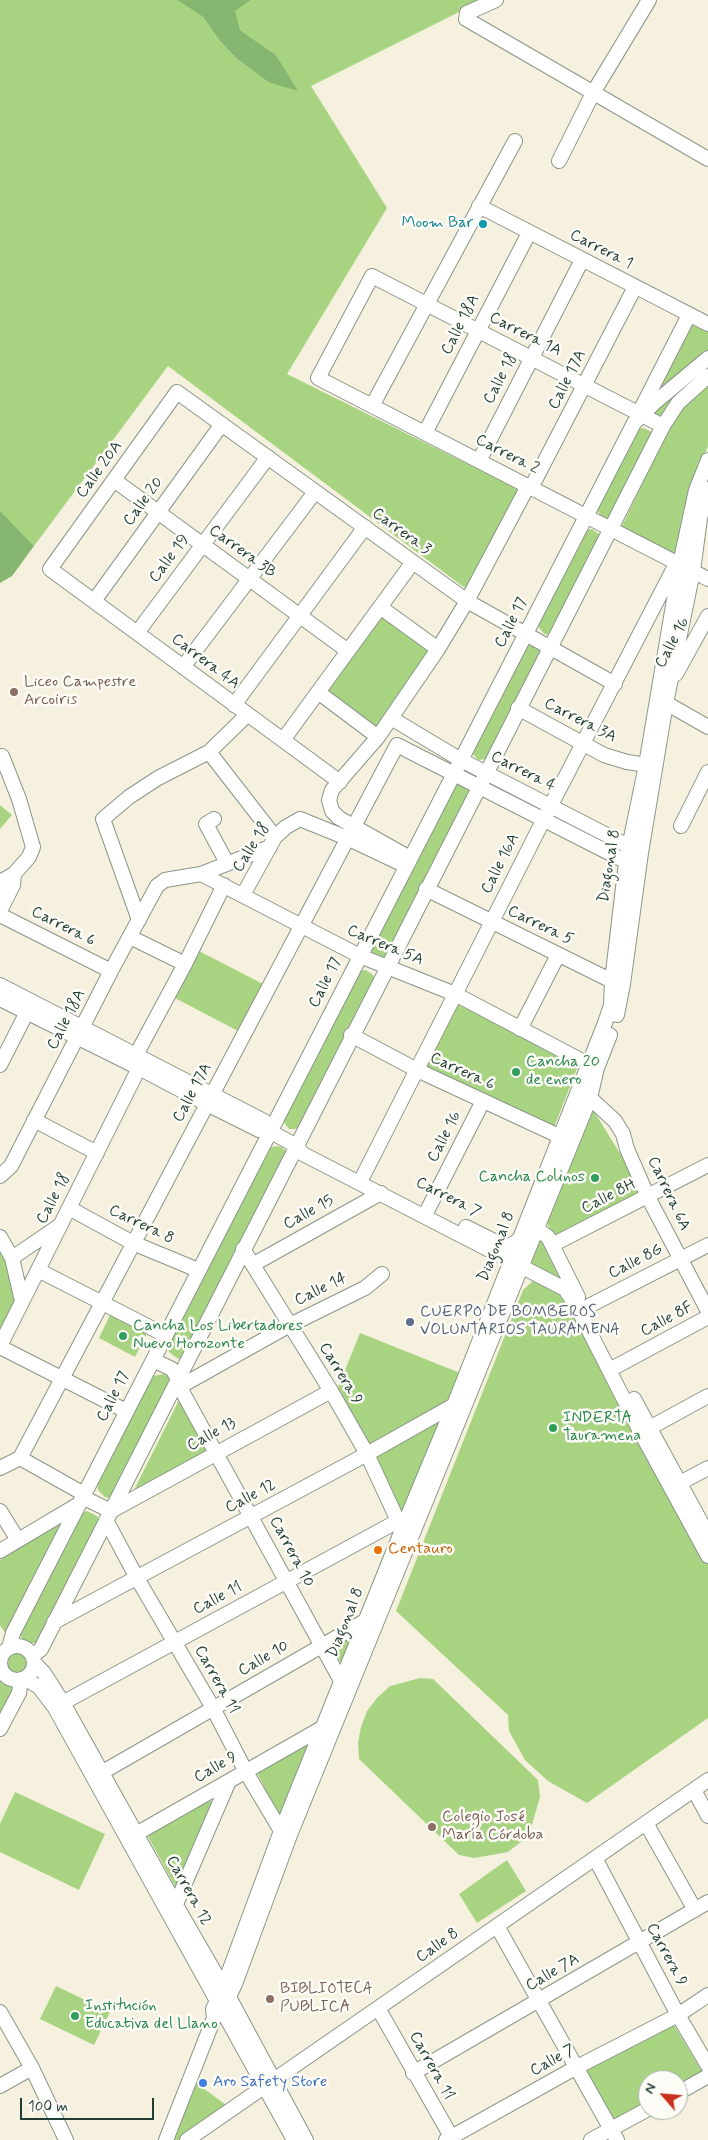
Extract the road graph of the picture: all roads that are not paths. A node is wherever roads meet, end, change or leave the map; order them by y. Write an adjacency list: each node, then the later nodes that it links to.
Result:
1 (496, 0): 3 (street)
2 (649, 0): 3 (street)
3 (593, 93): 5 (street); 6 (street)
4 (515, 141): 7 (street)
5 (708, 159)
6 (559, 161)
7 (479, 206): 8 (street, Carrera 1); 11 (street)
8 (529, 232): 9 (street, Carrera 1); 14 (street, Calle 18A)
9 (582, 260): 10 (street, Carrera 1); 15 (street, Calle 18)
10 (635, 288): 12 (street, Carrera 1); 19 (street, Calle 17A)
11 (426, 304): 14 (street, Carrera 1A); 18 (street, Carrera 1A); 21 (street)
12 (689, 316): 13 (street, Carrera 1); 22 (street)
13 (708, 323)
14 (478, 331): 15 (street, Carrera 1A); 25 (street, Calle 18A)
15 (532, 358): 19 (street, Carrera 1A); 28 (street, Calle 18)
16 (708, 358): 22 (street, Calle 17)
17 (708, 376): 24 (street)
18 (318, 378): 21 (street, Carrera 2)
19 (584, 386): 22 (street, Carrera 1A); 30 (street, Calle 17A)
20 (178, 392): 23 (street, Carrera 3); 29 (street, Calle 20A)
21 (372, 406): 25 (street, Carrera 2)
22 (640, 414): 24 (street, Carrera 1A); 34 (street, Calle 17)
23 (222, 424): 26 (street, Carrera 3); 33 (street, Calle 20)
24 (663, 426): 36 (street)
25 (425, 433): 28 (street, Carrera 2)
26 (268, 457): 32 (street, Carrera 3); 37 (street, Calle 19)
27 (708, 460): 39 (street, Diagonal 8)
28 (479, 461): 30 (street, Carrera 2)
29 (114, 480): 33 (street, Carrera 3B); 40 (street, Calle 20A)
30 (530, 487): 34 (street, Carrera 2); 45 (street, Calle 17A)
31 (708, 489): 41 (street, Diagonal 8)
32 (316, 492): 35 (street, Carrera 3); 42 (street)
33 (158, 512): 37 (street, Carrera 3B); 44 (street, Calle 20)
34 (586, 516): 36 (street, Carrera 2); 50 (street, Calle 17)
35 (365, 527): 38 (street, Carrera 3); 47 (street)
36 (610, 528): 39 (street, Carrera 2); 51 (street)
37 (203, 545): 42 (street, Carrera 3B); 49 (street, Calle 19)
38 (413, 562): 45 (street, Carrera 3); 46 (street)
39 (678, 564): 41 (street, Carrera 2); 55 (street, Calle 16A); 58 (street, Diagonal 8)
40 (50, 569): 44 (street, Carrera 4A)
41 (693, 571): 43 (street, Carrera 2); 56 (street, Diagonal 8)
42 (249, 579): 47 (street, Carrera 3B); 54 (street)
43 (708, 579)
44 (94, 601): 49 (street, Carrera 4A)
45 (467, 601): 50 (street, Carrera 3); 52 (street)
46 (380, 607): 52 (street); 53 (street)
47 (299, 616): 53 (street, Carrera 3B); 59 (street)
48 (708, 616): 56 (street, Calle 16)
49 (137, 633): 54 (street, Carrera 4A)
50 (526, 634): 51 (street, Carrera 3); 69 (street, Calle 17)
51 (549, 647): 55 (street, Carrera 3); 60 (street)
52 (438, 649): 62 (street)
53 (348, 651): 57 (street)
54 (183, 667): 59 (street, Carrera 4A)
55 (615, 684): 66 (street, Calle 16A)
56 (669, 688): 58 (street, Diagonal 8)
57 (318, 692): 64 (street); 65 (street)
58 (662, 700): 63 (street); 70 (street, Diagonal 8)
59 (234, 705): 61 (street, Carrera 4A)
60 (518, 708): 66 (street, Carrera 3A); 71 (street)
61 (247, 715): 65 (street, Carrera 4A); 67 (street)
62 (391, 718): 64 (street); 69 (street, Carrera 4)
63 (708, 727)
64 (378, 737): 74 (street)
65 (283, 740): 74 (street, Carrera 4A)
66 (583, 744): 70 (street, Carrera 3A); 76 (street, Calle 16A)
67 (209, 752): 81 (street); 94 (street)
68 (2, 756): 87 (street)
69 (461, 760): 71 (street, Carrera 4); 73 (street, Calle 17)
70 (652, 766): 82 (street, Diagonal 8)
71 (486, 772): 75 (street); 76 (street, Carrera 4)
72 (708, 772): 79 (street)
73 (453, 775): 75 (street); 80 (street, Calle 17A); 83 (street, Calle 17)
74 (340, 782): 80 (street)
75 (478, 787): 78 (street); 91 (street)
76 (551, 805): 78 (street, Calle 16A); 82 (street, Carrera 4)
77 (214, 819): 85 (street)
78 (543, 820): 84 (street); 95 (street, Calle 16A)
79 (681, 826)
80 (350, 833): 81 (street, Calle 18); 83 (street); 96 (street, Calle 17A)
81 (273, 842): 85 (street); 92 (street, Calle 18)
82 (635, 849): 84 (street, Diagonal 8); 86 (street, Diagonal 8)
83 (408, 862): 99 (street, Calle 17)
84 (626, 862): 86 (street); 103 (street, Diagonal 8)
85 (227, 863): 88 (street)
86 (640, 869): 103 (street, Diagonal 8)
87 (15, 873): 90 (street); 93 (street)
88 (202, 874): 89 (street, Carrera 5A); 94 (street, Calle 18A)
89 (224, 885): 92 (street, Carrera 5A); 100 (street, Calle 18)
90 (0, 888)
91 (426, 889): 95 (street, Carrera 5); 101 (street)
92 (243, 895): 96 (street, Carrera 5A)
93 (0, 913): 102 (street, Carrera 6)
94 (139, 920): 97 (street, Calle 18A)
95 (492, 922): 98 (street, Carrera 5); 105 (street, Calle 16A)
96 (301, 926): 99 (street, Carrera 5A); 116 (street, Calle 17A)
97 (130, 937): 100 (street); 102 (street, Calle 18A)
98 (558, 955): 103 (street, Carrera 5); 108 (street)
99 (360, 956): 101 (street, Carrera 5A); 119 (street, Calle 17)
100 (185, 964): 111 (street, Calle 18)
101 (386, 967): 105 (street, Carrera 5A); 110 (street)
102 (111, 971): 109 (street, Calle 18A)
103 (618, 983): 112 (street, Diagonal 8); 115 (street, Diagonal 8)
104 (0, 985): 109 (street, Carrera 7)
105 (455, 994): 108 (street, Carrera 5A); 114 (street, Calle 16A)
106 (0, 999): 107 (street, Carrera 7)
107 (27, 1012): 109 (street, Carrera 7); 113 (street)
108 (520, 1029): 112 (street, Carrera 5A)
109 (80, 1032): 111 (street, Carrera 7); 118 (street, Calle 18A)
110 (351, 1036): 114 (street, Carrera 6); 121 (street)
111 (138, 1062): 116 (street, Carrera 7); 122 (street, Calle 18)
112 (588, 1064): 120 (street, Diagonal 8)
113 (0, 1065)
114 (417, 1070): 117 (street, Carrera 6); 125 (street, Calle 16A)
115 (590, 1098): 127 (street, Carrera 6A); 131 (street, Diagonal 8)
116 (209, 1099): 119 (street, Carrera 7); 134 (street, Calle 17A)
117 (483, 1101): 120 (street, Carrera 6); 129 (street, Calle 16)
118 (34, 1120): 122 (street); 124 (street, Calle 18A)
119 (269, 1131): 121 (street, Carrera 7); 143 (street, Calle 17)
120 (560, 1138): 133 (street, Diagonal 8)
121 (295, 1145): 125 (street, Carrera 7); 137 (street)
122 (97, 1153): 128 (street, Calle 18)
123 (708, 1165): 127 (street, Calle 8H)
124 (0, 1176)
125 (362, 1179): 126 (street, Carrera 7); 129 (street, Carrera 7)
126 (381, 1193): 129 (street, Carrera 7); 140 (street, Calle 15)
127 (648, 1197): 135 (street, Calle 8H); 139 (street, Carrera 6A)
128 (69, 1208): 130 (street, Calle 18); 134 (street, Carrera 8)
129 (427, 1212): 133 (street, Carrera 7); 141 (street, Carrera 7)
130 (61, 1224): 138 (street); 142 (street, Calle 18)
131 (535, 1230): 133 (street, Carrera 7); 135 (street, Carrera 7); 141 (street, Diagonal 8)
132 (0, 1237): 138 (street)
133 (520, 1237): 141 (street, Diagonal 8)
134 (134, 1243): 143 (street, Carrera 8); 146 (street, Calle 17A)
135 (552, 1245): 147 (street, Carrera 7)
136 (708, 1245): 139 (street, Calle 8G)
137 (243, 1249): 140 (street, Carrera 9); 156 (street)
138 (12, 1258): 145 (street)
139 (680, 1259): 147 (street, Calle 8G); 148 (street, Carrera 6A)
140 (254, 1264): 150 (street, Carrera 9)
141 (515, 1264): 147 (street, Carrera 7); 159 (street, Diagonal 8)
142 (38, 1270): 145 (street, Calle 18); 146 (street)
143 (198, 1270): 151 (street, Calle 17)
144 (382, 1274): 150 (street, Calle 14)
145 (22, 1301): 152 (street, Calle 18)
146 (102, 1303): 151 (street); 155 (street, Calle 17A)
147 (581, 1310): 154 (street, Carrera 7); 161 (street, Carrera 7)
148 (708, 1311)
149 (708, 1318): 154 (street, Calle 8F)
150 (290, 1325): 156 (street, Calle 14); 157 (street, Carrera 9)
151 (165, 1335): 153 (street, Calle 17)
152 (0, 1346): 155 (street)
153 (153, 1360): 156 (street, Carrera 10); 160 (street, Calle 17)
154 (615, 1367): 161 (street, Carrera 7)
155 (62, 1379): 160 (street); 164 (street, Calle 17A)
156 (179, 1382): 162 (street, Carrera 10); 170 (street)
157 (331, 1391): 162 (street, Calle 13); 163 (street, Carrera 9)
158 (708, 1396): 161 (street)
159 (459, 1407): 163 (street, Calle 12); 172 (street, Diagonal 8)
160 (126, 1411): 168 (street, Calle 17)
161 (646, 1430): 167 (street, Carrera 7); 176 (street, Carrera 7)
162 (216, 1453): 170 (street, Calle 13); 171 (street, Carrera 10)
163 (367, 1454): 171 (street, Calle 12); 172 (street, Carrera 9)
164 (20, 1458): 165 (street); 168 (street)
165 (0, 1468)
166 (708, 1468): 167 (street)
167 (680, 1483): 173 (street, Carrera 7)
168 (81, 1498): 170 (street); 174 (street); 183 (street, Calle 17)
169 (0, 1511): 174 (street)
170 (108, 1516): 177 (street, Carrera 11); 179 (street)
171 (252, 1516): 177 (street, Calle 12); 178 (street, Carrera 10)
172 (407, 1521): 178 (street, Calle 11); 180 (street, Diagonal 8)
173 (708, 1534)
174 (18, 1540): 175 (street)
175 (0, 1551)
176 (708, 1556)
177 (137, 1578): 179 (street, Calle 12); 181 (street, Carrera 11)
178 (287, 1582): 181 (street, Calle 11); 182 (street, Carrera 10)
179 (54, 1622): 184 (street)
180 (370, 1623): 182 (street, Calle 10); 186 (street, Diagonal 8)
181 (175, 1642): 187 (street, Calle 11); 188 (street, Carrera 11)
182 (322, 1646): 186 (street, Carrera 10); 188 (street, Calle 10)
183 (2, 1658): 184 (street); 185 (street)
184 (34, 1660): 185 (street); 187 (street, Carrera 12)
185 (22, 1679): 187 (street, Carrera 12); 190 (street)
186 (346, 1684): 189 (street, Diagonal 8); 200 (street, Diagonal 8)
187 (59, 1705): 192 (street, Carrera 12)
188 (213, 1708): 191 (street, Carrera 11); 192 (street, Calle 10)
189 (322, 1728): 191 (street, Calle 9); 200 (street, Diagonal 8)
190 (0, 1729)
191 (246, 1772): 194 (street, Calle 9); 200 (street, Carrera 11)
192 (97, 1774): 201 (street, Carrera 12)
193 (708, 1780): 195 (street, Calle 8)
194 (229, 1781): 196 (street, Calle 9); 197 (street)
195 (694, 1790): 198 (street); 199 (street, Calle 8)
196 (204, 1796): 197 (street); 201 (street, Calle 9)
197 (216, 1814): 205 (street)
198 (708, 1816)
199 (646, 1823): 202 (street, Calle 8); 204 (street)
200 (286, 1833): 210 (street, Diagonal 8)
201 (132, 1836): 205 (street, Carrera 12)
202 (595, 1858): 206 (street, Calle 8); 207 (street, Carrera 9)
203 (708, 1902): 204 (street, Calle 7A)
204 (694, 1910): 207 (street, Calle 7A)
205 (173, 1911): 210 (street, Carrera 12)
206 (496, 1926): 209 (street); 211 (street, Calle 8)
207 (640, 1943): 209 (street, Calle 7A); 213 (street, Carrera 9)
208 (708, 1995): 213 (street, Calle 7)
209 (539, 2001): 215 (street); 217 (street, Calle 7A)
210 (221, 2003): 219 (street, Carrera 12); 226 (street, Diagonal 8)
211 (378, 2008): 217 (street, Carrera 11); 219 (street, Calle 8)
212 (0, 2012): 216 (street)
213 (678, 2015): 214 (street, Carrera 9); 215 (street, Calle 7)
214 (708, 2066)
215 (577, 2067): 223 (street); 225 (street, Calle 7)
216 (32, 2068): 220 (street); 224 (street)
217 (414, 2073): 225 (street, Carrera 11)
218 (708, 2076): 221 (street)
219 (269, 2084): 227 (street, Calle 8); 228 (street, Carrera 12); 229 (street, Carrera 12)
220 (0, 2086)
221 (688, 2087)
222 (638, 2116): 223 (street)
223 (614, 2134): 230 (street)
224 (61, 2138)
225 (450, 2139)
226 (166, 2140)
227 (187, 2140)
228 (294, 2140)
229 (306, 2140)
230 (591, 2140)

